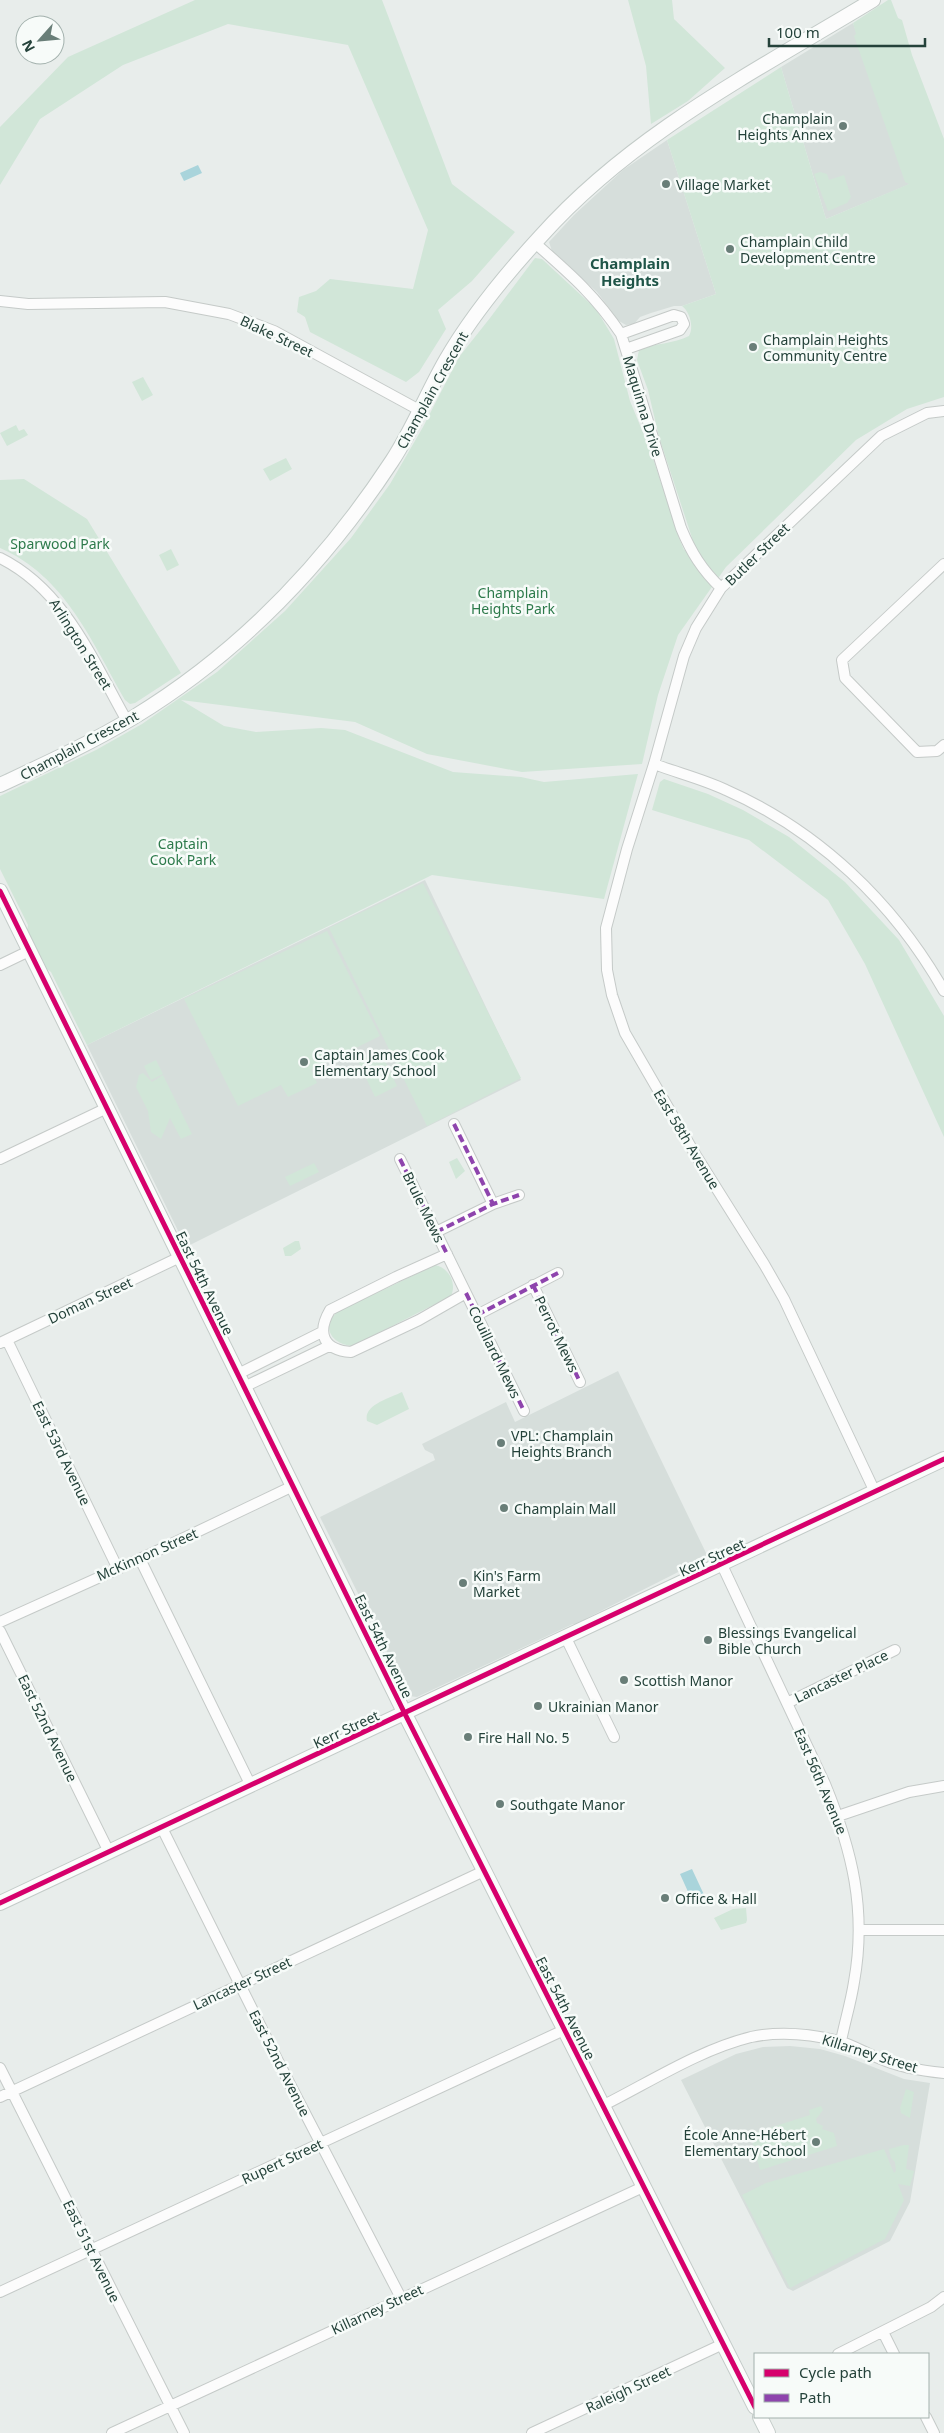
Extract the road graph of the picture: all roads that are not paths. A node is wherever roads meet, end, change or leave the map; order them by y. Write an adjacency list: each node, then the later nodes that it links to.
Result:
1 (873, 0): 2 (street, Champlain Crescent)
2 (535, 243): 4 (street, Maquinna Drive); 6 (street, Champlain Crescent)
3 (0, 301): 6 (street, Blake Street)
4 (621, 334): 5 (street, Maquinna Drive); 5 (street)
5 (626, 348): 10 (street, Maquinna Drive)
6 (421, 411): 11 (street, Champlain Crescent)
7 (944, 411): 10 (street, Butler Street)
8 (0, 558): 11 (street, Arlington Street)
9 (944, 564): 12 (street)
10 (721, 588): 13 (street, Butler Street)
11 (127, 721): 14 (street, Champlain Crescent)
12 (944, 744)
13 (654, 764): 18 (street); 41 (street, East 58th Avenue)
14 (0, 786)
15 (0, 891): 16 (street, East 54th Avenue)
16 (29, 951): 17 (street); 19 (street, East 54th Avenue)
17 (0, 965)
18 (944, 991)
19 (107, 1108): 21 (street); 27 (street, East 54th Avenue)
20 (454, 1124): 24 (street)
21 (0, 1159)
22 (400, 1159): 25 (street, Brule Mews)
23 (519, 1195): 24 (street)
24 (493, 1204): 25 (street)
25 (436, 1232): 26 (street, Brule Mews)
26 (447, 1254): 30 (street, Brule Mews); 32 (street)
27 (180, 1257): 33 (street, Doman Street); 35 (street, East 54th Avenue)
28 (558, 1273): 29 (street)
29 (533, 1286): 31 (street); 36 (street, Perrot Mews)
30 (466, 1293): 31 (street, Couillard Mews); 34 (street)
31 (477, 1315): 38 (street, Couillard Mews)
32 (322, 1332): 34 (street); 35 (street)
33 (3, 1341): 44 (street, East 53rd Avenue)
34 (329, 1346): 37 (street)
35 (238, 1374): 37 (street, East 54th Avenue)
36 (580, 1382)
37 (244, 1387): 40 (street, East 54th Avenue)
38 (524, 1411)
39 (944, 1459): 41 (street, Kerr Street)
40 (293, 1486): 42 (street, McKinnon Street); 50 (street, East 54th Avenue)
41 (875, 1492): 43 (street, Kerr Street)
42 (140, 1559): 44 (street, McKinnon Street); 52 (street)
43 (722, 1564): 47 (street, Kerr Street); 49 (street, East 56th Avenue)
44 (117, 1567): 45 (street, McKinnon Street)
45 (0, 1622)
46 (0, 1631): 56 (street, East 52nd Avenue)
47 (566, 1638): 50 (street, Kerr Street); 51 (street)
48 (895, 1650): 49 (street, Lancaster Place)
49 (787, 1703): 54 (street, East 56th Avenue)
50 (405, 1714): 52 (street, Kerr Street); 57 (street, East 54th Avenue)
51 (614, 1737)
52 (251, 1786): 55 (street, Kerr Street)
53 (944, 1786): 54 (street)
54 (838, 1816): 59 (street, East 56th Avenue)
55 (162, 1828): 56 (street, Kerr Street); 61 (street, East 52nd Avenue)
56 (108, 1852): 58 (street, Kerr Street)
57 (484, 1871): 61 (street, Lancaster Street); 62 (street, East 54th Avenue)
58 (0, 1903)
59 (859, 1930): 60 (street); 63 (street, East 56th Avenue)
60 (944, 1930)
61 (240, 1984): 66 (street, Lancaster Street); 69 (street, East 52nd Avenue)
62 (564, 2030): 68 (street, East 54th Avenue); 69 (street, Rupert Street)
63 (841, 2041): 65 (street, Killarney Street); 68 (street, Killarney Street)
64 (0, 2068): 66 (street, East 51st Avenue)
65 (944, 2073)
66 (12, 2092): 67 (street, Lancaster Street); 71 (street, East 51st Avenue)
67 (0, 2097)
68 (602, 2106): 70 (street, East 54th Avenue)
69 (320, 2142): 71 (street, Rupert Street); 73 (street, East 52nd Avenue)
70 (643, 2187): 73 (street, Killarney Street); 76 (street, East 54th Avenue)
71 (92, 2250): 72 (street, Rupert Street); 80 (street, East 51st Avenue)
72 (0, 2292)
73 (401, 2298): 80 (street, Killarney Street)
74 (944, 2298): 75 (street)
75 (883, 2332): 77 (street); 78 (street)
76 (723, 2344): 79 (street, East 54th Avenue); 85 (street, Raleigh Street)
77 (840, 2353)
78 (894, 2353)
79 (754, 2401)
80 (170, 2406): 83 (street, Killarney Street); 84 (street, East 51st Avenue)
81 (760, 2418): 86 (street)
82 (926, 2418): 87 (street)
83 (112, 2433)
84 (184, 2433)
85 (532, 2433)
86 (768, 2433)
87 (934, 2433)

